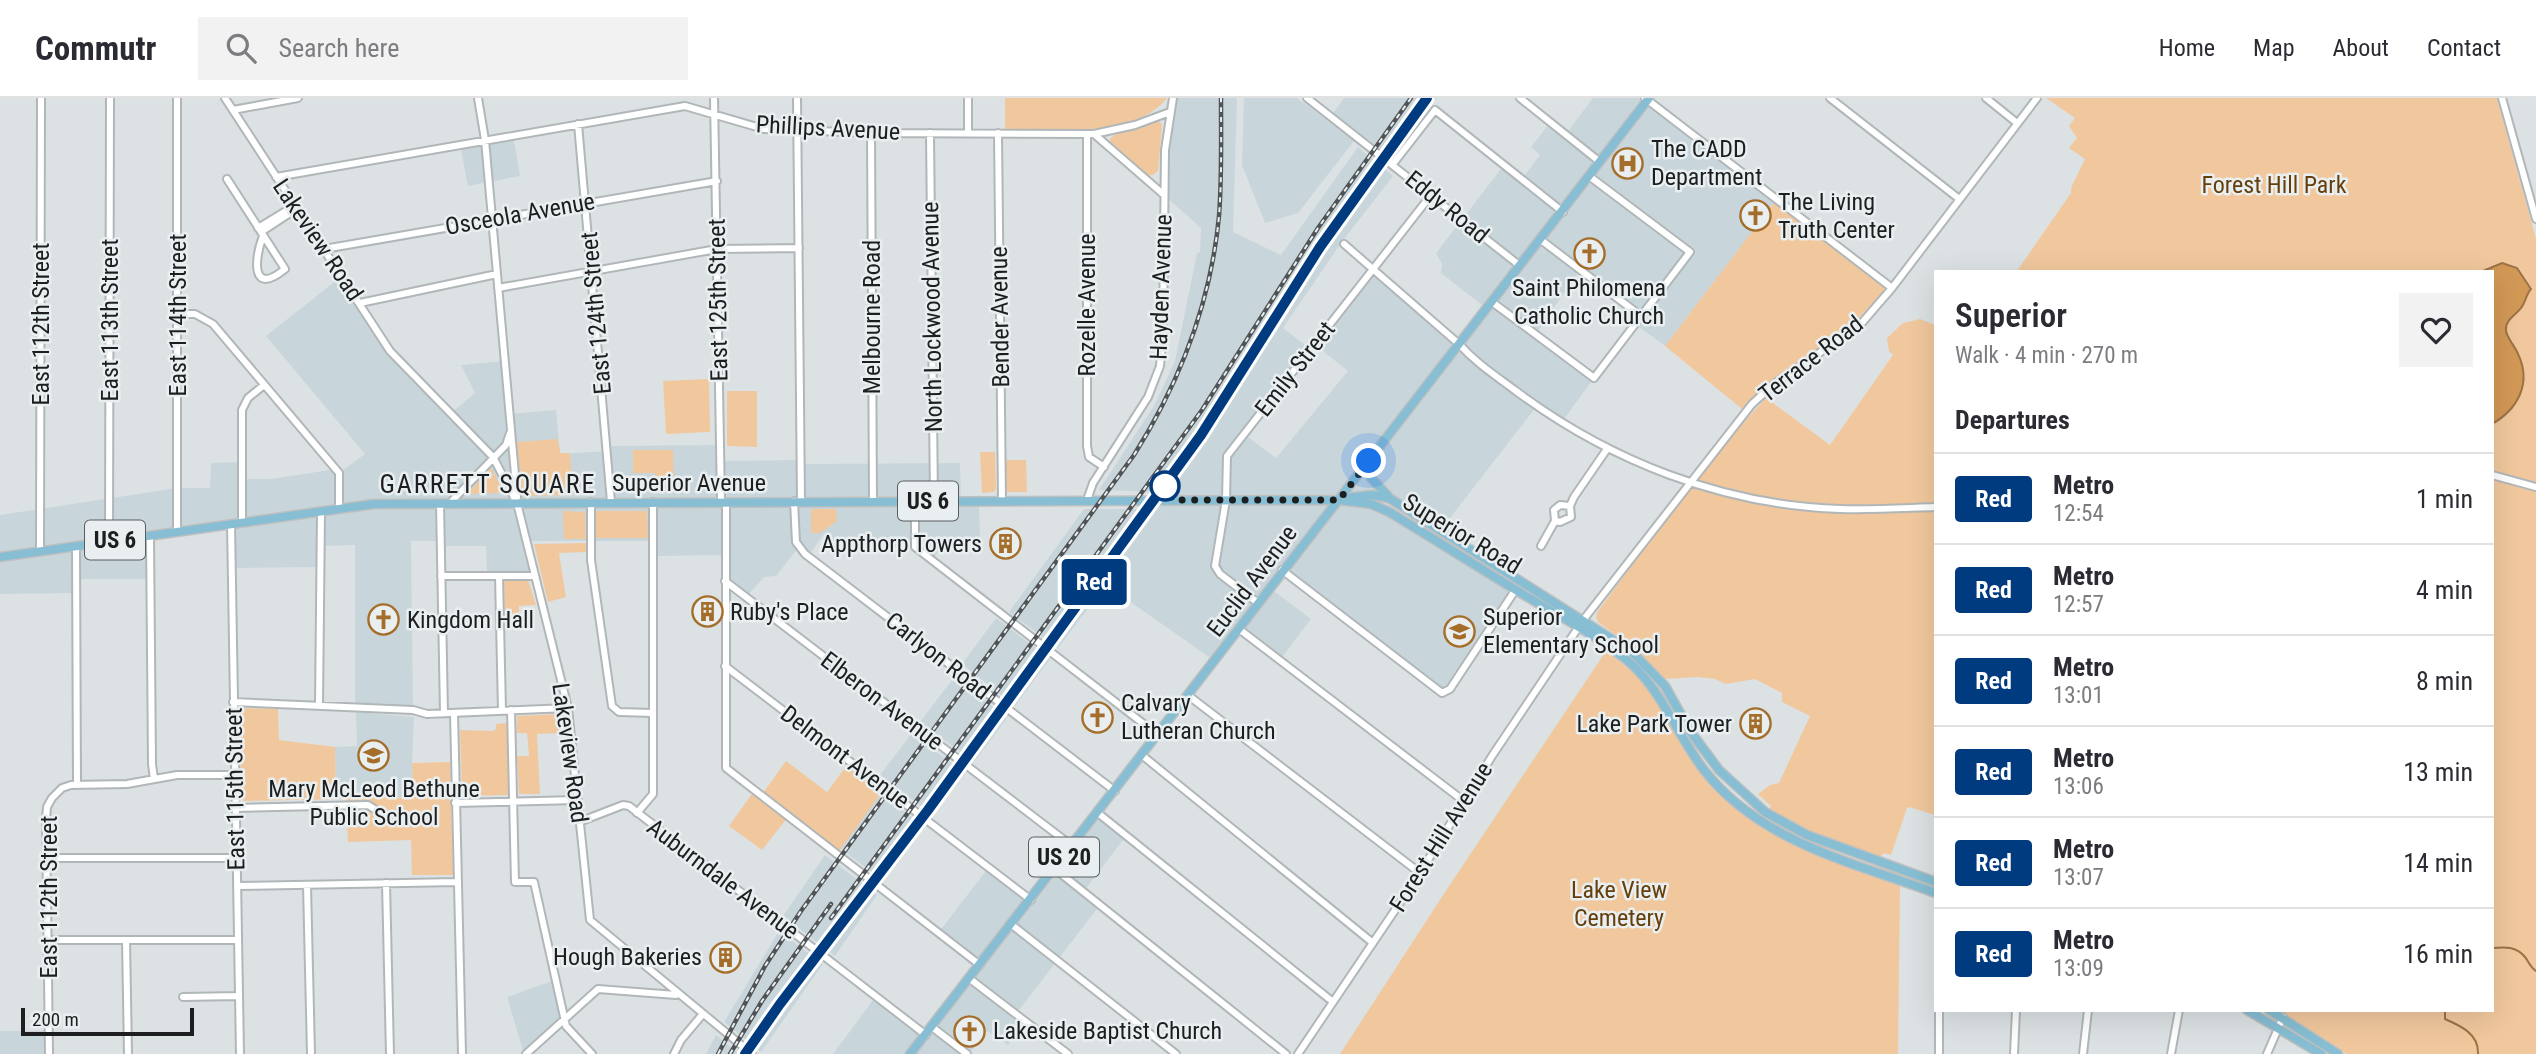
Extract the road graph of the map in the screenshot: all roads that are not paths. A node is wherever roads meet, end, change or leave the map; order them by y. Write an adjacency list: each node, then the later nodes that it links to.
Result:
1 (41, 98): 97 (street, East 112th Street)
2 (110, 98): 94 (street, East 113th Street)
3 (177, 98): 58 (street, East 114th Street)
4 (225, 98): 18 (street, Lakeview Road)
5 (298, 98): 18 (street)
6 (478, 98): 29 (street)
7 (714, 98): 20 (street, East 125th Street)
8 (797, 98): 23 (street, Carlyon Road)
9 (968, 98): 26 (street)
10 (1173, 98): 19 (street, Hayden Avenue)
11 (1307, 98): 31 (street, Eddy Road)
12 (1520, 98): 30 (street)
13 (1830, 98): 38 (street)
14 (1986, 98): 21 (street)
15 (2037, 98): 21 (street, Terrace Road)
16 (2502, 98): 43 (street)
17 (1647, 99): 30 (main road, Euclid Avenue); 55 (street)
18 (233, 110): 33 (street, Lakeview Road)
19 (1170, 112): 28 (street, Phillips Avenue); 36 (street, Hayden Avenue)
20 (714, 115): 22 (street, Phillips Avenue); 23 (street, Phillips Avenue); 35 (street, East 125th Street)
21 (2017, 122): 38 (street, Terrace Road)
22 (578, 124): 29 (street, Phillips Avenue); 39 (street, East 124th Street)
23 (797, 131): 24 (street, Phillips Avenue); 47 (street, Carlyon Road)
24 (871, 133): 25 (street, Phillips Avenue); 75 (street, Melbourne Road)
25 (930, 133): 26 (street, Phillips Avenue); 76 (street, North Lockwood Avenue)
26 (968, 133): 27 (street, Phillips Avenue)
27 (998, 133): 28 (street, Phillips Avenue); 77 (street, Bender Avenue)
28 (1091, 134): 36 (street); 66 (street, Rozelle Avenue)
29 (485, 140): 33 (street, Phillips Avenue); 42 (street)
30 (1600, 162): 32 (main road, Euclid Avenue)
31 (1393, 164): 37 (street, Eddy Road); 41 (street)
32 (1589, 176): 41 (main road, Euclid Avenue); 59 (street)
33 (276, 177): 40 (street, Lakeview Road)
34 (227, 180): 44 (street)
35 (717, 181): 39 (street, Osceola Avenue); 49 (street, East 125th Street)
36 (1163, 194): 66 (street, Hayden Avenue)
37 (1431, 195): 50 (street, Eddy Road); 51 (street, Emily Street)
38 (1958, 198): 55 (street, Terrace Road)
39 (587, 203): 42 (street, Osceola Avenue); 52 (street, East 124th Street)
40 (295, 208): 44 (street); 48 (street, Lakeview Road)
41 (1563, 212): 45 (main road, Euclid Avenue)
42 (492, 219): 48 (street, Osceola Avenue); 53 (street)
43 (2536, 219)
44 (261, 232): 44 (street)
45 (1541, 240): 50 (main road, Euclid Avenue); 59 (street)
46 (1344, 244): 51 (street)
47 (799, 248): 49 (street); 74 (street, Carlyon Road)
48 (324, 249): 57 (street, Lakeview Road)
49 (718, 249): 52 (street); 81 (street, East 125th Street)
50 (1519, 265): 56 (main road, Euclid Avenue)
51 (1373, 270): 60 (street); 72 (street, Emily Street)
52 (592, 271): 54 (street); 79 (street, East 124th Street)
53 (496, 274): 54 (street); 57 (street)
54 (498, 288): 62 (street)
55 (1892, 288): 68 (street, Terrace Road)
56 (1492, 302): 59 (street); 60 (main road, Euclid Avenue)
57 (360, 303): 64 (street, Lakeview Road)
58 (178, 314): 61 (street); 92 (street, East 114th Street)
59 (1641, 316)
60 (1459, 344): 63 (street); 65 (main road, Euclid Avenue)
61 (264, 385): 87 (street); 90 (street)
62 (510, 428): 64 (street); 84 (street)
63 (1607, 449): 68 (street); 85 (street)
64 (493, 457): 83 (street); 84 (street, Lakeview Road)
65 (1369, 461): 70 (main road); 73 (main road, Euclid Avenue)
66 (1104, 467): 71 (street, Hayden Avenue)
67 (2494, 476): 69 (street)
68 (1689, 484): 86 (street); 106 (street, Terrace Road)
69 (2536, 486)
70 (1389, 498): 73 (main road, Superior Road); 104 (main road, Superior Road)
71 (1087, 500): 72 (main road, Superior Avenue / US 6); 77 (main road, Superior Avenue / US 6)
72 (1226, 500): 73 (main road, Superior Avenue / US 6); 105 (street, Emily Street)
73 (1339, 500): 99 (main road, Euclid Avenue / US 20); 104 (main road, Superior Road)
74 (797, 501): 75 (main road, Superior Avenue / US 6); 81 (main road, Superior Avenue / US 6); 126 (street, Carlyon Road)
75 (873, 501): 82 (main road, Superior Avenue / US 6)
76 (934, 501): 77 (main road, Superior Avenue / US 6); 82 (main road, Superior Avenue / US 6)
77 (1002, 501)
78 (591, 502): 79 (main road, Superior Avenue / US 6); 84 (main road, Superior Avenue / US 6); 117 (street)
79 (611, 502): 80 (main road, Superior Avenue / US 6)
80 (653, 502): 81 (main road, Superior Avenue / US 6); 117 (street)
81 (723, 502): 103 (street, East 125th Street)
82 (915, 502): 119 (street)
83 (445, 503): 84 (main road, Superior Avenue / US 6); 87 (main road, Superior Avenue / US 6); 100 (street)
84 (517, 503): 102 (street, Lakeview Road)
85 (1570, 506): 89 (street); 89 (street)
86 (1934, 507)
87 (339, 509): 88 (main road, Superior Avenue / US 6)
88 (321, 512): 90 (main road, Superior Avenue / US 6); 111 (street)
89 (1555, 521): 96 (street)
90 (242, 522): 91 (main road, Superior Avenue / US 6)
91 (231, 524): 92 (main road, Superior Avenue / US 6); 110 (street, East 115th Street)
92 (177, 531): 93 (main road, Superior Avenue / US 6)
93 (150, 536): 94 (main road, Superior Avenue / US 6); 124 (street)
94 (109, 541): 95 (main road, Superior Avenue / US 6)
95 (76, 546): 97 (main road, Superior Avenue / US 6); 125 (street, East 112th Street)
96 (1541, 546)
97 (40, 551): 98 (main road, Superior Avenue / US 6)
98 (0, 556)
99 (1282, 570): 104 (street); 105 (main road, Euclid Avenue / US 20)
100 (441, 576): 101 (street); 115 (street)
101 (499, 576): 102 (street); 114 (street)
102 (534, 576): 112 (street, Lakeview Road)
103 (725, 581): 108 (street, East 125th Street); 136 (street, Elberon Avenue)
104 (1518, 586): 106 (main road, Superior Road)
105 (1258, 603): 107 (main road, Euclid Avenue / US 20)
106 (1581, 623): 118 (main road, Superior Road); 129 (street, Forest Hill Avenue)
107 (1239, 629): 109 (main road, Euclid Avenue / US 20); 129 (street)
108 (725, 666): 147 (street, Delmont Avenue); 153 (street, East 125th Street)
109 (1189, 696): 119 (main road, Euclid Avenue / US 20); 140 (street)
110 (233, 702): 111 (street); 122 (street, East 115th Street)
111 (319, 705): 115 (street)
112 (568, 708): 113 (street); 127 (street, Lakeview Road)
113 (511, 710): 114 (street); 128 (street)
114 (502, 711): 116 (street)
115 (444, 713): 116 (street)
116 (454, 713): 130 (street)
117 (653, 713): 132 (street)
118 (1685, 734): 121 (main road, Superior Road); 123 (main road, Superior Road)
119 (1158, 735): 120 (main road, Euclid Avenue / US 20)
120 (1143, 756): 126 (main road, Euclid Avenue / US 20); 152 (street)
121 (1719, 770): 123 (street); 141 (main road, Superior Road)
122 (234, 775): 124 (street); 131 (street, East 115th Street)
123 (1710, 777): 146 (main road, Superior Road)
124 (154, 779): 125 (street)
125 (77, 784): 138 (street, East 112th Street)
126 (1115, 791): 133 (main road, Euclid Avenue / US 20)
127 (577, 800): 128 (street); 135 (street, Lakeview Road)
128 (513, 802): 130 (street); 167 (street)
129 (1465, 802): 140 (street, Forest Hill Avenue)
130 (455, 803): 142 (street)
131 (234, 808): 134 (street); 137 (street, East 115th Street)
132 (638, 813): 135 (street, Auburndale Avenue); 170 (street, Auburndale Avenue)
133 (1098, 813): 136 (main road, Euclid Avenue / US 20); 158 (street)
134 (384, 815)
135 (579, 822): 155 (street, Lakeview Road)
136 (1072, 846): 139 (main road, Euclid Avenue / US 20)
137 (236, 858): 138 (street); 145 (street, East 115th Street)
138 (47, 859): 149 (street, East 112th Street)
139 (1055, 869): 147 (main road, Euclid Avenue / US 20); 185 (street)
140 (1420, 873): 152 (street, Forest Hill Avenue)
141 (1934, 881)
142 (458, 882): 143 (street); 176 (street)
143 (387, 883): 144 (street); 175 (street)
144 (307, 885): 145 (street); 174 (street)
145 (237, 886): 151 (street, East 115th Street)
146 (1934, 892)
147 (1031, 900): 148 (main road, Euclid Avenue / US 20)
148 (1012, 925): 153 (main road, Euclid Avenue / US 20); 184 (street)
149 (48, 940): 150 (street); 171 (street, East 112th Street)
150 (126, 940): 151 (street); 172 (street)
151 (238, 940): 156 (street, East 115th Street)
152 (1373, 943): 158 (street, Forest Hill Avenue)
153 (980, 965): 154 (main road, Euclid Avenue / US 20)
154 (970, 979): 168 (main road, Euclid Avenue / US 20); 183 (street)
155 (678, 995): 165 (street, Lakeview Road); 167 (street)
156 (239, 996): 157 (street); 173 (street, East 115th Street)
157 (183, 998)
158 (1333, 1002): 186 (street, Forest Hill Avenue)
159 (1939, 1012): 187 (street)
160 (2016, 1012): 188 (street)
161 (2088, 1012): 189 (street)
162 (2179, 1012): 190 (street)
163 (2251, 1012): 169 (main road)
164 (2273, 1012): 166 (main road)
165 (702, 1014): 179 (street); 180 (street, Lakeview Road)
166 (2283, 1017): 169 (street); 193 (main road)
167 (564, 1018): 177 (street); 178 (street)
168 (932, 1027): 170 (main road, Euclid Avenue / US 20); 182 (street)
169 (2278, 1027): 191 (street); 192 (main road)
170 (926, 1035): 181 (main road, Euclid Avenue / US 20)
171 (49, 1054)
172 (128, 1054)
173 (240, 1054)
174 (311, 1054)
175 (390, 1054)
176 (462, 1054)
177 (526, 1054)
178 (592, 1054)
179 (674, 1054)
180 (752, 1054)
181 (910, 1054)
182 (967, 1054)
183 (1068, 1054)
184 (1176, 1054)
185 (1286, 1054)
186 (1298, 1054)
187 (1939, 1054)
188 (2014, 1054)
189 (2083, 1054)
190 (2171, 1054)
191 (2267, 1054)
192 (2321, 1054)
193 (2338, 1054)

